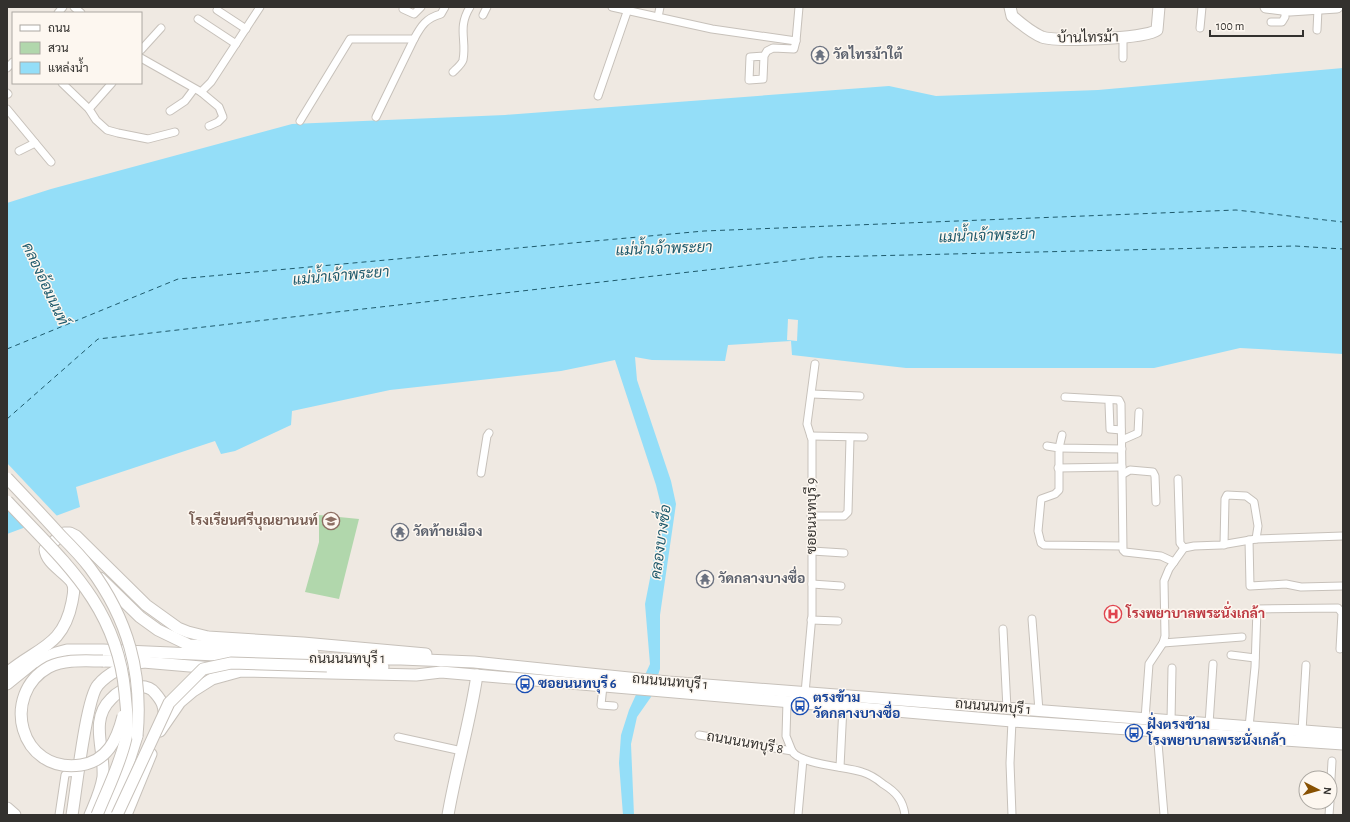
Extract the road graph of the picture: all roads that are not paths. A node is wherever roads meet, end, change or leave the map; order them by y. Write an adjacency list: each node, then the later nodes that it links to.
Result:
1 (260, 7): 25 (street)
2 (421, 7): 15 (street)
3 (445, 7): 28 (street)
4 (470, 7): 35 (street)
5 (487, 7): 19 (street)
6 (612, 7): 18 (street)
7 (660, 7): 20 (street)
8 (799, 7): 29 (street)
9 (1010, 7): 27 (main road, บ้านไทรม้า)
10 (1160, 7): 27 (main road, บ้านไทรม้า)
11 (1202, 7): 24 (street)
12 (1266, 7): 16 (main road)
13 (1336, 7): 14 (main road)
14 (1321, 8): 16 (main road); 26 (street)
15 (403, 9)
16 (1285, 9): 22 (street)
17 (217, 10): 25 (street)
18 (627, 12): 20 (street); 39 (street)
19 (483, 15)
20 (658, 17): 29 (street)
21 (198, 19): 30 (street)
22 (1271, 22)
23 (161, 28): 31 (street)
24 (1200, 28)
25 (246, 29): 30 (street)
26 (1317, 30)
27 (1123, 37): 33 (street)
28 (414, 39): 43 (street); 44 (street)
29 (794, 41): 32 (street)
30 (236, 44): 38 (street)
31 (142, 49)
32 (764, 56)
33 (1123, 58)
34 (142, 59): 38 (street)
35 (453, 72)
36 (63, 84): 41 (street)
37 (111, 84): 41 (street)
38 (197, 91): 42 (street); 45 (street)
39 (598, 96)
40 (7, 109): 47 (street)
41 (89, 109): 46 (street)
42 (170, 111)
43 (376, 117)
44 (300, 121)
45 (209, 126)
46 (175, 132)
47 (34, 143): 48 (street); 49 (street)
48 (19, 151)
49 (51, 162)
50 (815, 364): 51 (street, ซอยนนทบุรี 9)
51 (812, 394): 52 (street); 59 (street, ซอยนนทบุรี 9)
52 (860, 396)
53 (1065, 397): 56 (street)
54 (1109, 404): 56 (street)
55 (1139, 412): 62 (street)
56 (1121, 430): 62 (street)
57 (489, 432): 68 (street)
58 (1062, 435): 64 (street)
59 (811, 436): 60 (street); 73 (street, ซอยนนทบุรี 9)
60 (850, 438): 61 (street); 73 (street)
61 (864, 438)
62 (1122, 440): 65 (street)
63 (1046, 446): 64 (street)
64 (1059, 448): 65 (street); 66 (street)
65 (1122, 449): 67 (street)
66 (1058, 468): 67 (street); 77 (street)
67 (1122, 471): 72 (street); 77 (street)
68 (481, 473)
69 (7, 478): 82 (main road, bridge)
70 (1178, 479): 78 (street)
71 (7, 501): 111 (main road, bridge)
72 (1156, 502)
73 (812, 516): 79 (street, ซอยนนทบุรี 9)
74 (1343, 536): 75 (street)
75 (1253, 540): 76 (street); 76 (street); 85 (street)
76 (1224, 545): 78 (street)
77 (1122, 546): 81 (street)
78 (1184, 548): 81 (street)
79 (812, 551): 80 (street); 83 (street, ซอยนนทบุรี 9)
80 (844, 553)
81 (1174, 562): 91 (street)
82 (90, 568): 94 (main road, bridge); 126 (main road, bridge)
83 (812, 584): 84 (street); 87 (street, ซอยนนทบุรี 9)
84 (841, 586)
85 (1343, 586)
86 (1032, 619): 115 (street)
87 (811, 620): 88 (street); 109 (street, ซอยนนทบุรี 9)
88 (838, 621)
89 (1003, 629): 114 (street)
90 (1242, 637): 91 (street)
91 (1163, 643): 116 (street)
92 (1340, 649): 95 (street)
93 (1231, 654): 95 (street)
94 (339, 658): 97 (main road, ถนนนนทบุรี 1); 106 (main road, ถนนนนทบุรี 1)
95 (1256, 658): 120 (street)
96 (144, 662): 101 (main road); 111 (main road, bridge); 135 (main road)
97 (474, 662): 103 (main road); 105 (main road, ถนนนนทบุรี 1)
98 (1213, 664): 119 (street)
99 (1306, 665): 123 (street)
100 (1172, 668): 118 (street)
101 (241, 671): 102 (main road, ถนนนนทบุรี 1); 121 (main road, ถนนนนทบุรี 1)
102 (441, 672): 104 (main road, ถนนนนทบุรี 1); 143 (main road, bridge)
103 (7, 673)
104 (477, 675): 107 (main road, ถนนนนทบุรี 1); 129 (main road)
105 (629, 683): 107 (main road, ถนนนนทบุรี 1); 108 (main road, ถนนนนทบุรี 1)
106 (7, 684)
107 (603, 686): 112 (street)
108 (668, 687): 109 (main road, ถนนนนทบุรี 1); 110 (main road, ถนนนนทบุรี 1)
109 (805, 693): 114 (main road, ถนนนนทบุรี 1)
110 (787, 701): 113 (main road, ถนนนนทบุรี 1); 130 (street, ถนนนนทบุรี 8)
111 (126, 703): 141 (main road, bridge)
112 (614, 706)
113 (843, 706): 117 (main road, ถนนนนทบุรี 1); 133 (street)
114 (1007, 708): 115 (main road, ถนนนนทบุรี 1)
115 (1039, 711): 116 (main road, ถนนนนทบุรี 1)
116 (1145, 719): 118 (main road, ถนนนนทบุรี 1)
117 (1012, 720): 122 (main road, ถนนนนทบุรี 1); 148 (street)
118 (1171, 721): 119 (main road, ถนนนนทบุรี 1)
119 (1209, 724): 120 (main road, ถนนนนทบุรี 1)
120 (1249, 727): 123 (main road, ถนนนนทบุรี 1)
121 (161, 729): 140 (main road); 144 (main road, ถนนนนทบุรี 1)
122 (1157, 731): 128 (main road, ถนนนนทบุรี 1); 149 (street)
123 (1302, 731): 124 (main road, ถนนนนทบุรี 1)
124 (1343, 734)
125 (699, 735): 130 (street, ถนนนนทบุรี 8)
126 (138, 736): 142 (main road); 143 (main road, bridge)
127 (398, 737): 129 (street)
128 (1343, 744)
129 (462, 751): 145 (main road)
130 (792, 751): 131 (street, ถนนนนทบุรี 8)
131 (803, 759): 133 (street, ถนนนนทบุรี 8); 146 (street)
132 (1332, 760): 134 (street)
133 (840, 767): 147 (street, ถนนนนทบุรี 8)
134 (1331, 770)
135 (79, 772): 138 (street); 139 (main road)
136 (7, 808): 137 (main road)
137 (14, 815)
138 (59, 815)
139 (72, 815)
140 (90, 815)
141 (97, 815)
142 (107, 815)
143 (117, 815)
144 (126, 815)
145 (448, 815)
146 (798, 815)
147 (905, 815)
148 (1012, 815)
149 (1164, 815)

